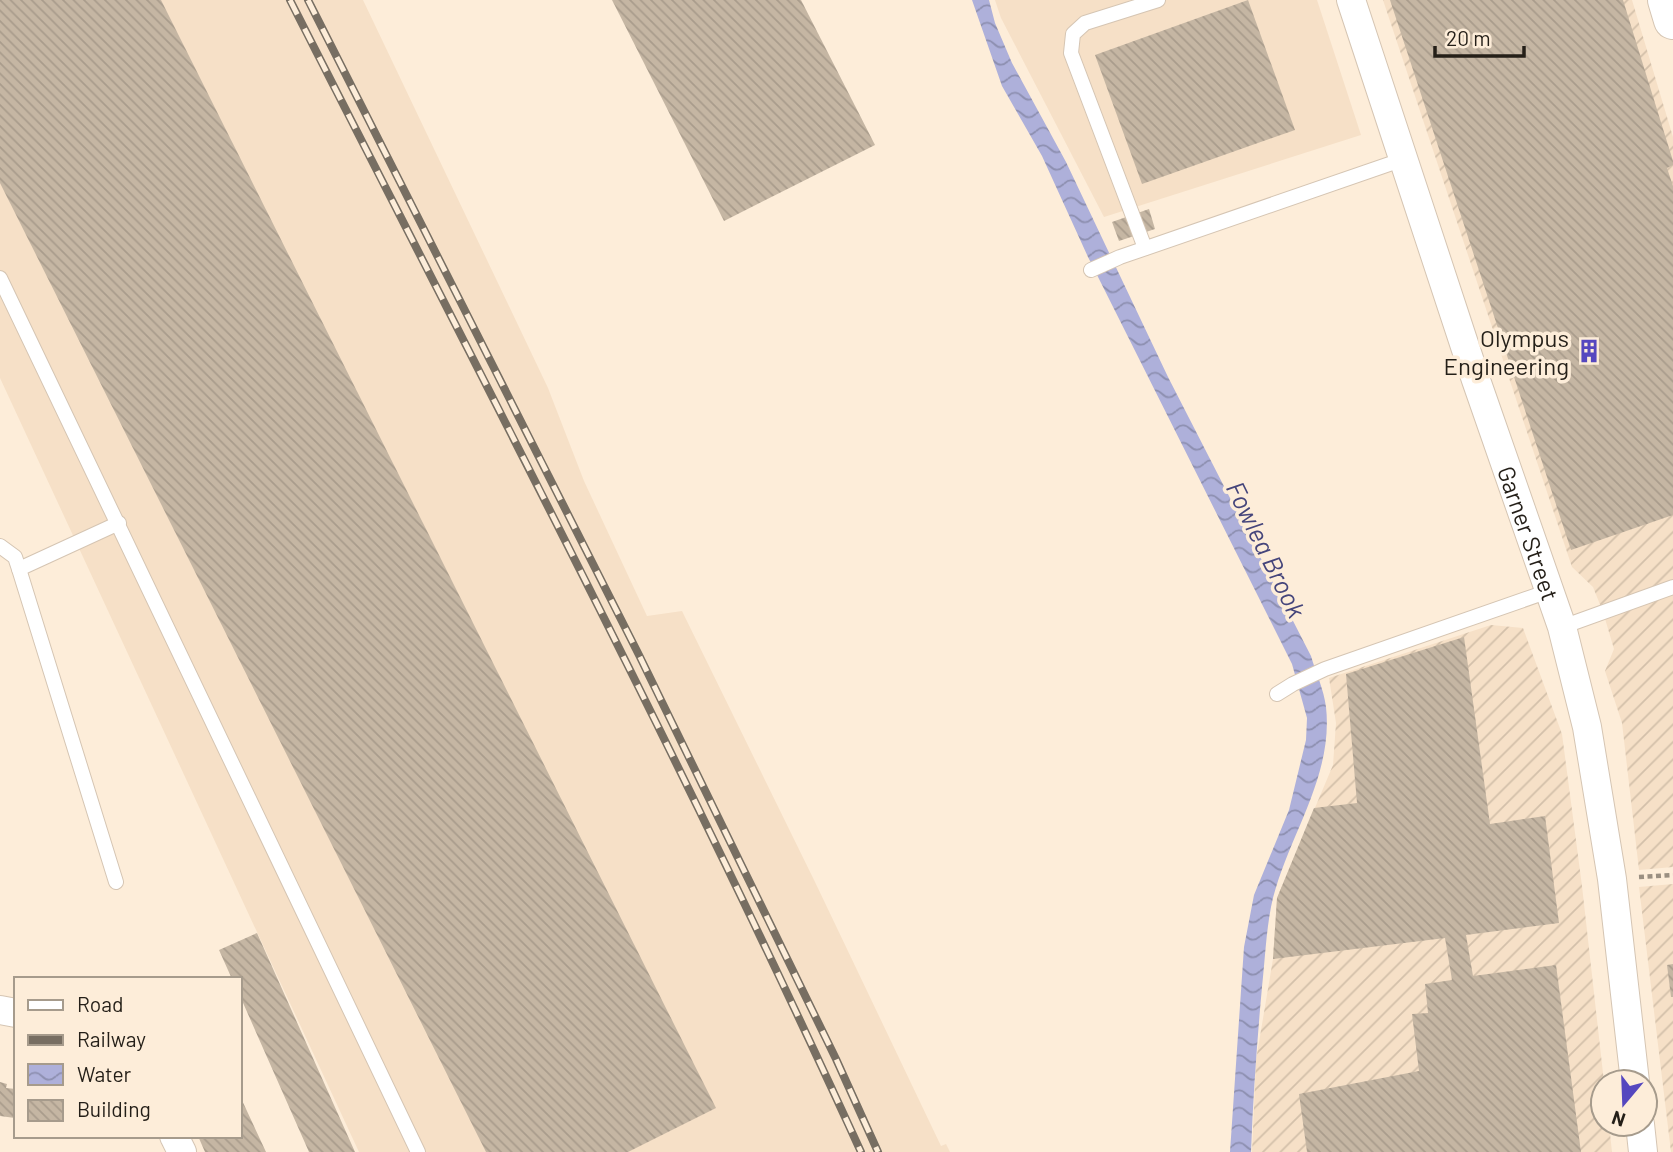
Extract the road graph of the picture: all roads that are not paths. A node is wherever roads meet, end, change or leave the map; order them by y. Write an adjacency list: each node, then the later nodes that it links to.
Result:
1 (1158, 0): 6 (lane)
2 (1351, 0): 5 (street, Garner Street)
3 (1667, 0): 4 (highway)
4 (1673, 20)
5 (1405, 159): 6 (lane); 13 (street, Garner Street)
6 (1145, 248): 7 (lane)
7 (1091, 270)
8 (0, 278): 9 (lane)
9 (119, 523): 11 (lane); 18 (lane)
10 (0, 546): 11 (lane)
11 (19, 569): 16 (lane)
12 (1673, 587): 14 (lane)
13 (1549, 592): 14 (street, Garner Street); 15 (lane)
14 (1562, 627): 17 (street, Garner Street)
15 (1277, 694)
16 (116, 882)
17 (1633, 1068)
18 (418, 1152)

